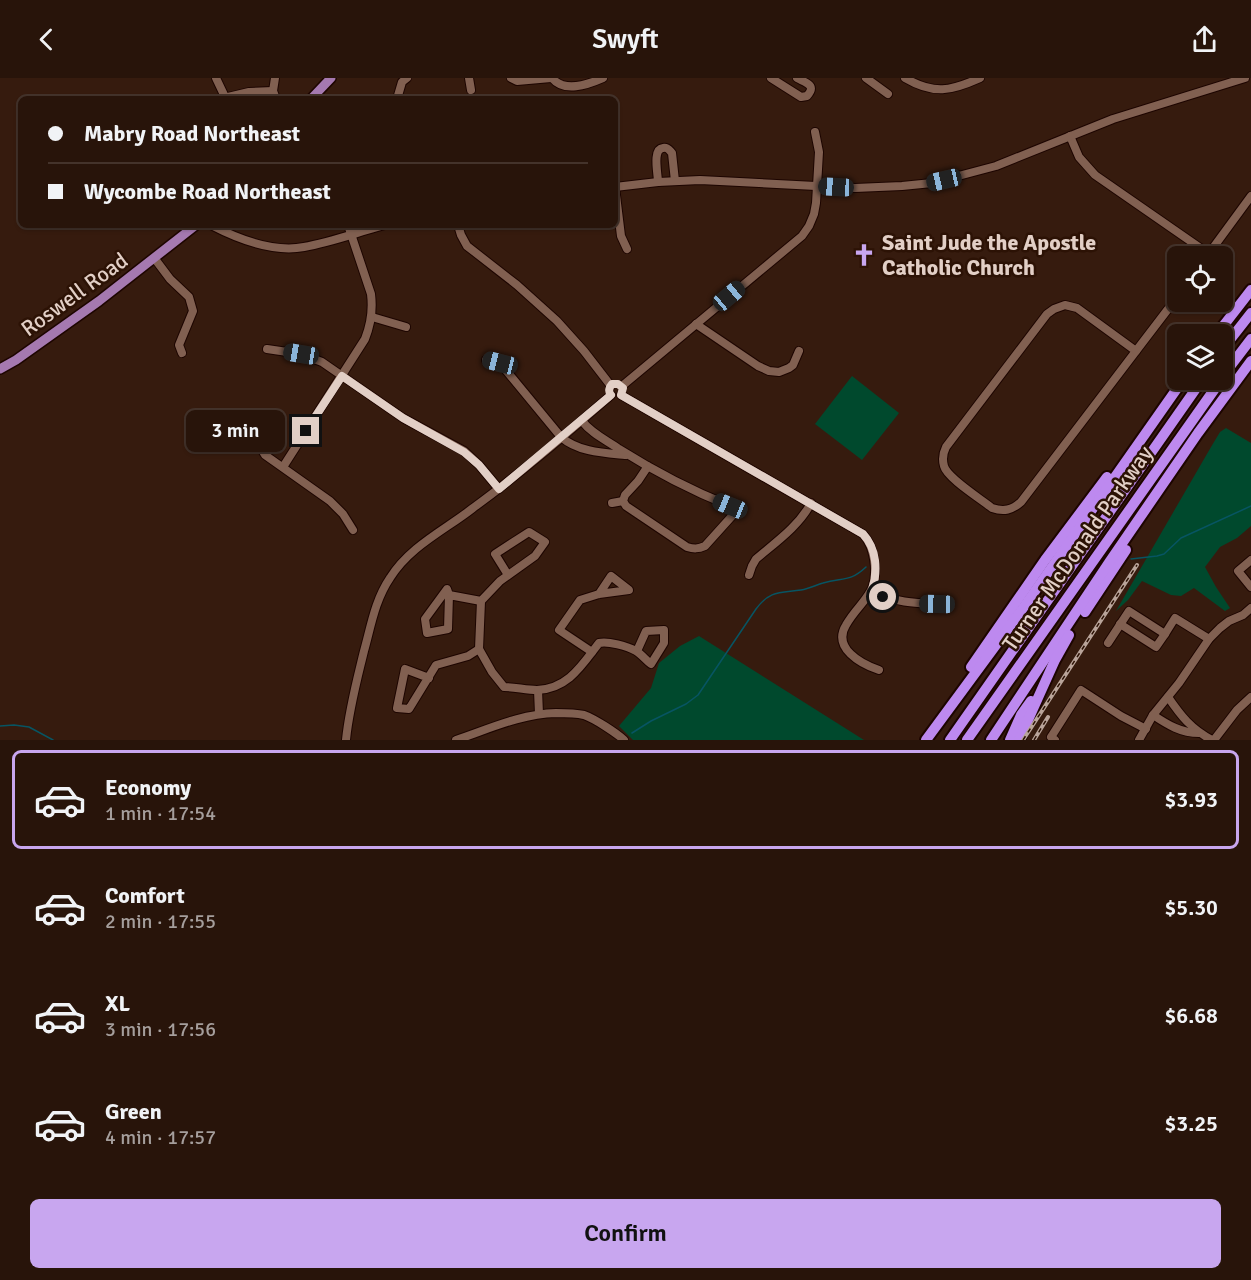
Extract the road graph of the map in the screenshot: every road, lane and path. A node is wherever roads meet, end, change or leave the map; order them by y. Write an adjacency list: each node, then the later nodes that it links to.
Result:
1 (216, 78): 20 (street)
2 (275, 78): 19 (street)
3 (331, 78): 22 (main road)
4 (407, 78): 23 (street)
5 (469, 78): 17 (street)
6 (511, 78): 7 (street)
7 (551, 78): 8 (street)
8 (603, 78)
9 (770, 78): 10 (street)
10 (797, 78)
11 (866, 78): 18 (street)
12 (905, 78): 15 (street)
13 (980, 78): 16 (street)
14 (1245, 78): 25 (street)
15 (916, 81): 16 (street)
16 (964, 81)
17 (471, 90)
18 (888, 94)
19 (274, 95): 21 (street)
20 (225, 96)
21 (232, 96)
22 (314, 96)
23 (398, 96)
24 (815, 132): 28 (street)
25 (1070, 136): 28 (street); 38 (street)
26 (675, 181): 27 (street); 27 (street); 28 (street)
27 (658, 182): 29 (street)
28 (817, 186): 46 (street)
29 (618, 187)
30 (1251, 196): 39 (street)
31 (618, 212): 40 (street)
32 (192, 228): 41 (main road, Roswell Road)
33 (218, 228): 37 (street)
34 (349, 228): 37 (street)
35 (375, 228): 37 (street)
36 (459, 228): 60 (street)
37 (351, 235): 45 (street)
38 (1195, 246)
39 (1215, 246)
40 (627, 249)
41 (155, 259): 54 (street); 58 (main road, Roswell Road)
42 (1251, 290): 47 (highway)
43 (1167, 310): 53 (street)
44 (1251, 313): 49 (highway)
45 (372, 318): 48 (street); 59 (street)
46 (696, 324): 52 (street); 64 (street)
47 (1225, 324)
48 (406, 327)
49 (1233, 336)
50 (1251, 339): 57 (highway, Turner McDonald Parkway)
51 (267, 349): 59 (street)
52 (799, 351)
53 (1136, 351): 53 (street)
54 (182, 353)
55 (486, 360): 68 (street)
56 (1251, 361): 72 (highway)
57 (1233, 363)
58 (0, 369)
59 (342, 376): 73 (street); 74 (street)
60 (611, 386): 64 (street); 65 (street)
61 (1176, 390): 66 (highway)
62 (1195, 390): 115 (highway, Turner McDonald Parkway)
63 (1214, 390): 116 (highway, Turner McDonald Parkway)
64 (622, 391): 65 (street); 77 (street)
65 (611, 395): 67 (street)
66 (1162, 409): 113 (highway); 114 (highway)
67 (582, 421): 68 (street); 70 (street)
68 (561, 437): 70 (street); 74 (street)
69 (259, 445): 73 (street)
70 (627, 455): 71 (street)
71 (648, 466): 75 (street); 75 (street)
72 (1176, 466): 96 (highway); 117 (highway)
73 (283, 467): 78 (street)
74 (499, 489): 110 (street)
75 (623, 501): 76 (street)
76 (612, 503)
77 (811, 503): 81 (street); 83 (street)
78 (353, 530)
79 (1251, 560): 82 (street)
80 (508, 575): 80 (street); 86 (street)
81 (749, 575)
82 (1251, 587)
83 (872, 590): 87 (street); 97 (street)
84 (599, 594): 95 (street)
85 (449, 595): 85 (street); 86 (street)
86 (482, 601): 93 (street)
87 (950, 604)
88 (1251, 608): 91 (street)
89 (1120, 624): 90 (street); 90 (street); 92 (street)
90 (1165, 634): 91 (street)
91 (1209, 639): 100 (street)
92 (1108, 643)
93 (479, 650): 98 (street); 99 (street)
94 (636, 651): 94 (street); 95 (street)
95 (592, 652): 99 (street)
96 (1055, 660): 118 (highway); 119 (highway)
97 (879, 670)
98 (429, 678): 98 (street)
99 (538, 690): 102 (street)
100 (1168, 697): 103 (street); 104 (street)
101 (1251, 697): 122 (street)
102 (539, 714): 111 (street); 112 (street)
103 (1153, 715): 106 (street); 107 (street)
104 (1180, 715): 105 (street); 106 (street)
105 (1188, 723): 108 (street); 109 (street)
106 (1172, 726): 108 (street)
107 (1146, 729): 120 (street); 121 (street)
108 (1184, 732): 109 (street)
109 (1199, 733): 122 (street)
110 (346, 740)
111 (456, 740)
112 (624, 740)
113 (917, 740)
114 (926, 740)
115 (950, 740)
116 (967, 740)
117 (991, 740)
118 (1010, 740)
119 (1019, 740)
120 (1055, 740)
121 (1139, 740)
122 (1213, 740)

